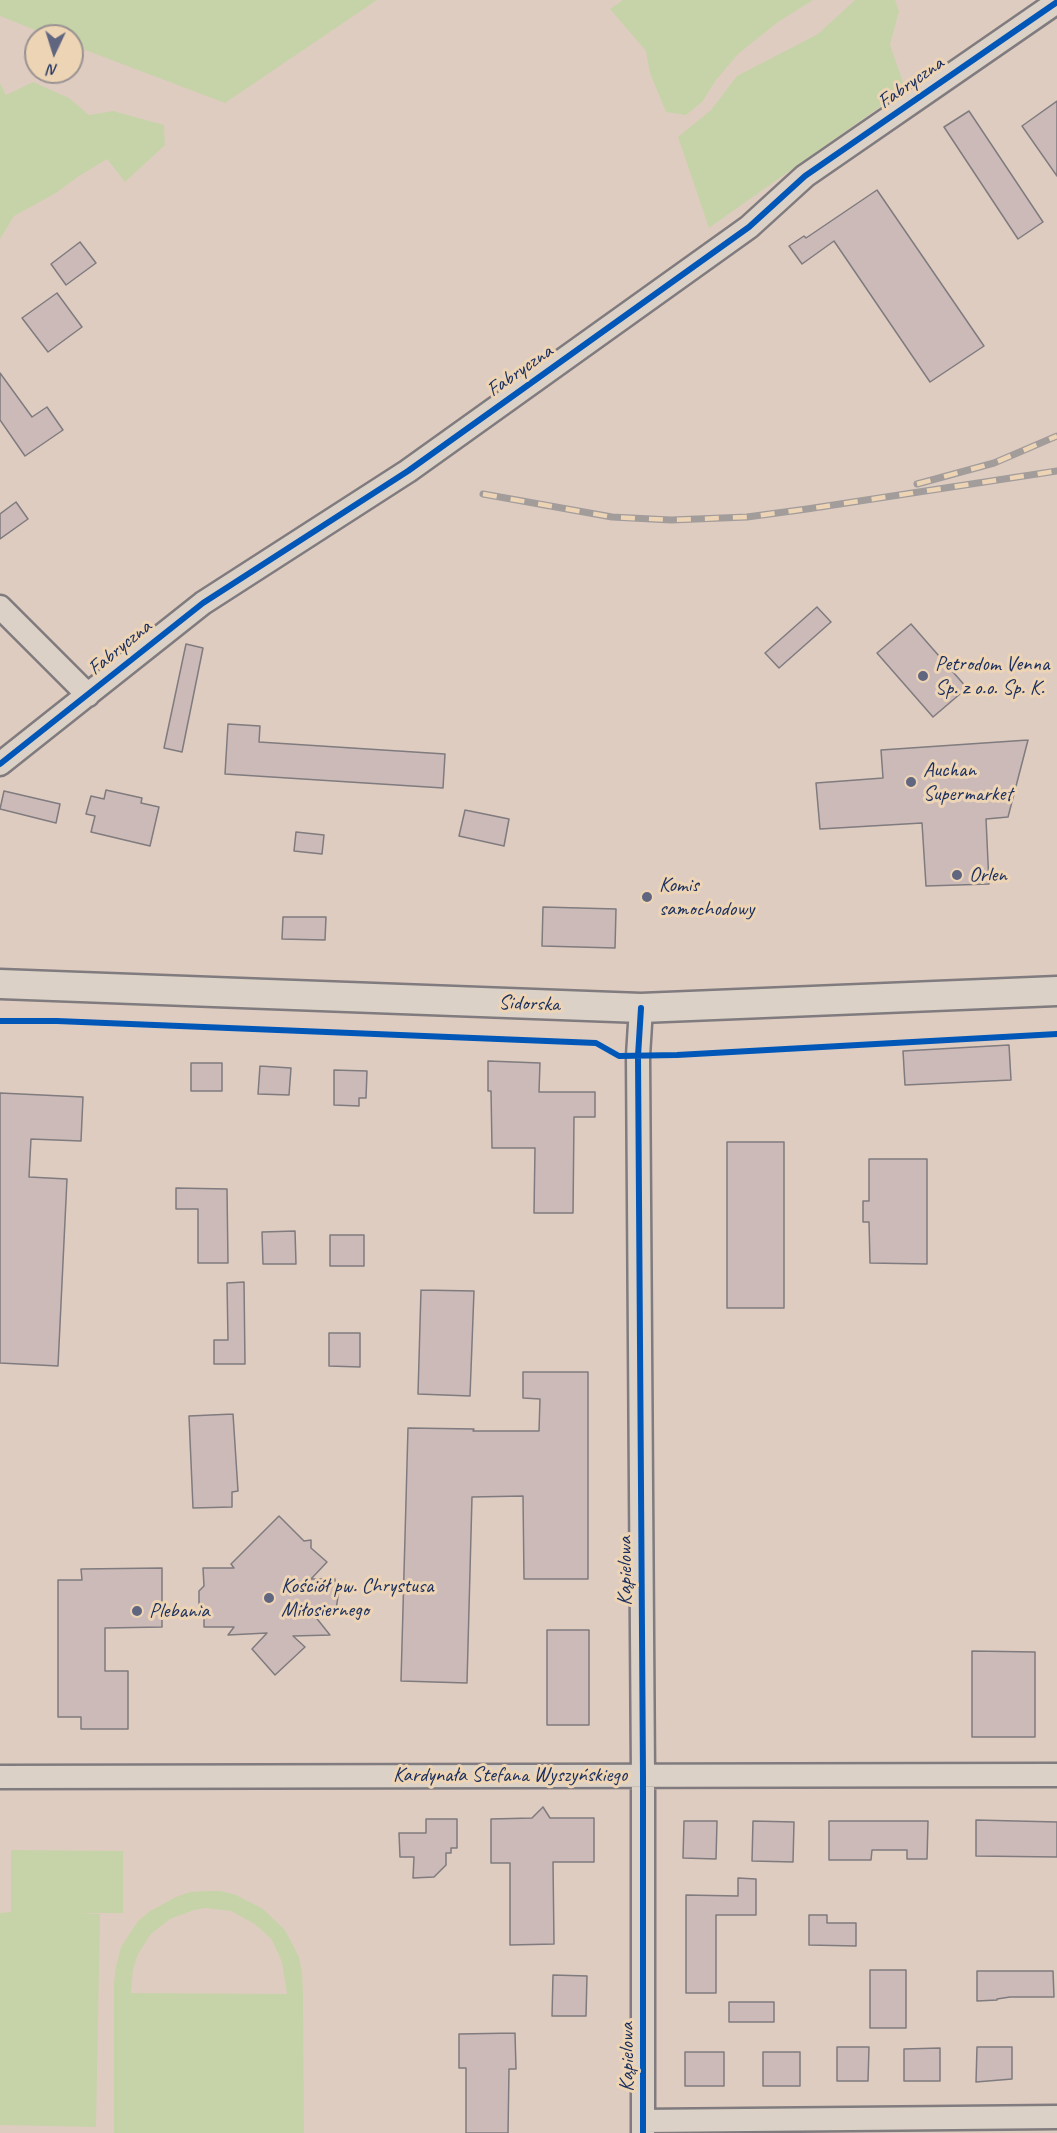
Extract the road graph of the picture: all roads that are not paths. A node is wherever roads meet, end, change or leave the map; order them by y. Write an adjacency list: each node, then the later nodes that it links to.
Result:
1 (1057, 2): 3 (street, Fabryczna)
2 (0, 607): 3 (street)
3 (88, 695): 4 (street, Fabryczna)
4 (0, 764)
5 (0, 984): 7 (street, Sidorska)
6 (1057, 991): 7 (street, Sidorska)
7 (641, 1008): 8 (street, Kąpielowa)
8 (643, 1775): 9 (street, Kardynała Stefana Wyszyńskiego); 10 (street, Kardynała Stefana Wyszyńskiego); 12 (street, Kąpielowa)
9 (1057, 1775)
10 (0, 1776)
11 (1057, 2117): 12 (street)
12 (643, 2127)

